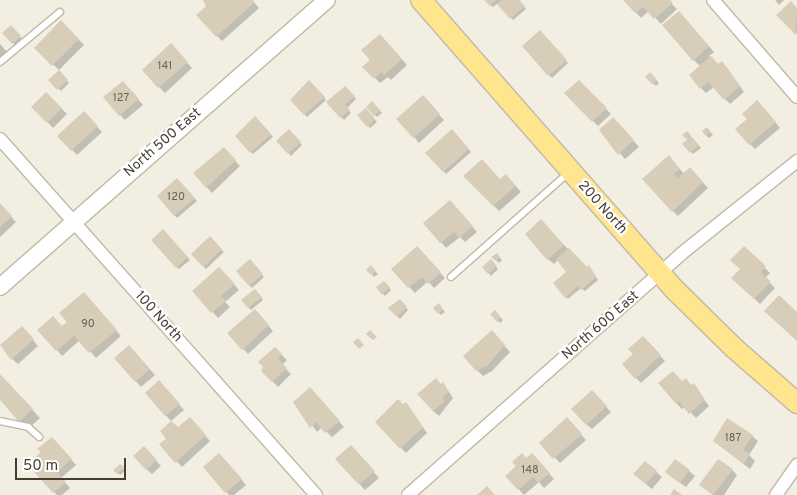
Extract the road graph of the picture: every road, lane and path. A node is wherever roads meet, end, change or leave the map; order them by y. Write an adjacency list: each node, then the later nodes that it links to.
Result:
1 (327, 0): 10 (street, North 500 East)
2 (421, 0): 9 (main road, 200 North)
3 (712, 0): 6 (street)
4 (60, 12): 5 (lane)
5 (0, 62)
6 (797, 97)
7 (0, 140): 10 (street, 100 North)
8 (797, 161): 11 (street, North 600 East)
9 (569, 172): 11 (main road, 200 North); 12 (lane)
10 (73, 221): 13 (street, North 500 East); 18 (street, 100 North)
11 (660, 273): 14 (main road, 200 North); 19 (street, North 600 East)
12 (451, 277)
13 (0, 287)
14 (797, 403)
15 (0, 421): 16 (lane)
16 (39, 438)
17 (797, 465): 20 (street)
18 (316, 495)
19 (408, 495)
20 (776, 495)

